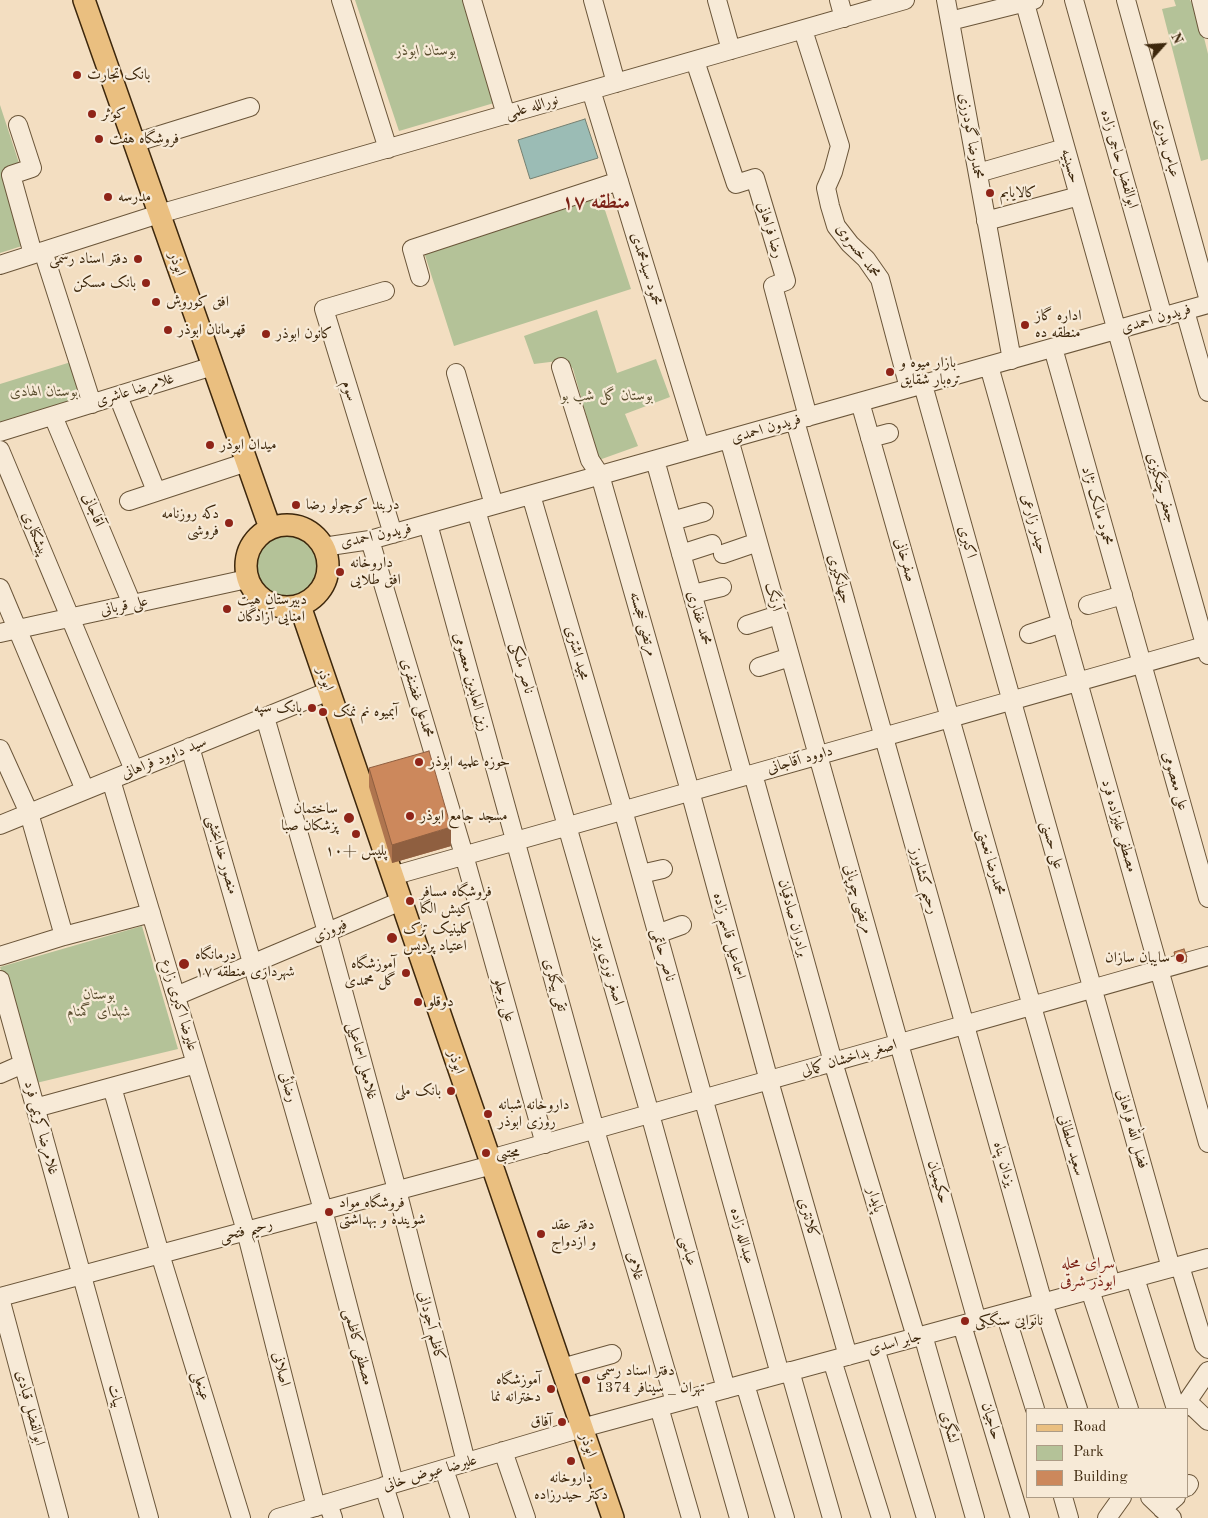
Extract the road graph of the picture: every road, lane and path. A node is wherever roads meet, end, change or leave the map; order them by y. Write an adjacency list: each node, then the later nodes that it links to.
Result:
1 (84, 0): 24 (main road, ابوذر)
2 (342, 0): 26 (street)
3 (472, 0): 22 (street)
4 (593, 0): 19 (street)
5 (717, 0): 17 (street)
6 (839, 0): 13 (street)
7 (905, 0): 13 (street, نورالله علمی)
8 (946, 0): 14 (street, محمدرضا گودرزی)
9 (1074, 0): 39 (street, ابوالفضل حاجی زاده)
10 (1126, 0): 36 (street, عباس بدری)
11 (1201, 0): 15 (street)
12 (1028, 1): 14 (street); 25 (street, حسینیه)
13 (844, 18): 16 (street, نورالله علمی)
14 (950, 21): 27 (street, محمدرضا گودرزی)
15 (1208, 28)
16 (802, 30): 17 (street, نورالله علمی); 47 (street, محمد خسروی)
17 (731, 50): 18 (street, نورالله علمی)
18 (695, 60): 19 (street, نورالله علمی); 53 (street, رضا فراهانی)
19 (616, 83): 20 (street, نورالله علمی)
20 (591, 90): 22 (street, نورالله علمی); 28 (street, محمود سیدمحمدی)
21 (250, 107): 24 (street)
22 (506, 115): 26 (street, نورالله علمی)
23 (18, 125): 32 (street)
24 (134, 143): 30 (main road, ابوذر)
25 (1065, 148): 27 (street); 29 (street, حسینیه)
26 (388, 149): 30 (street, نورالله علمی)
27 (978, 173): 31 (street, محمدرضا گودرزی)
28 (619, 181): 34 (street); 58 (street, محمود سیدمحمدی)
29 (1079, 196): 31 (street); 40 (street, حسینیه)
30 (160, 214): 32 (street, نورالله علمی); 43 (main road, ابوذر)
31 (986, 221): 42 (street, محمدرضا گودرزی)
32 (38, 253): 33 (street, نورالله علمی); 51 (street)
33 (0, 265)
34 (420, 277)
35 (385, 291): 72 (street, سوم)
36 (1208, 297)
37 (1208, 304): 38 (street, فریدون احمدی)
38 (1185, 311): 39 (street, فریدون احمدی); 48 (street)
39 (1163, 317): 40 (street, فریدون احمدی)
40 (1116, 330): 41 (street, فریدون احمدی); 92 (street, جعفر چنگیزی)
41 (1053, 348): 42 (street, فریدون احمدی); 81 (street, محمود مالک نژاد)
42 (1012, 360): 44 (street, فریدون احمدی)
43 (213, 366): 49 (street, غلامرضا عاشری); 61 (main road, ابوذر)
44 (989, 366): 47 (street, فریدون احمدی); 87 (street, حیدر زارعی)
45 (562, 367): 62 (street, مرتضی خجسته)
46 (456, 373): 66 (street)
47 (916, 386): 50 (street, فریدون احمدی); 98 (street, اکبری)
48 (1208, 392)
49 (118, 396): 51 (street, غلامرضا عاشری); 63 (street)
50 (860, 402): 53 (street, فریدون احمدی); 56 (street, صفرخانی)
51 (92, 404): 52 (street, غلامرضا عاشری)
52 (53, 416): 54 (street, غلامرضا عاشری); 82 (street, آقاجانی)
53 (802, 419): 57 (street, فریدون احمدی); 101 (street, جهانگیری)
54 (0, 432)
55 (889, 433): 56 (street)
56 (870, 438): 100 (street, صفرخانی)
57 (729, 439): 58 (street, فریدون احمدی); 74 (street, آرنگ)
58 (700, 447): 60 (street, فریدون احمدی)
59 (0, 450): 86 (street, پیشکناری)
60 (655, 460): 62 (street, فریدون احمدی); 69 (street, محمد غفاری)
61 (247, 462): 63 (street); 71 (main road, ابوذر)
62 (600, 475): 64 (street, فریدون احمدی); 109 (street, مرتضی خجسته)
63 (156, 491): 65 (street)
64 (531, 495): 66 (street, فریدون احمدی); 110 (street, مجید اشتری)
65 (129, 501)
66 (494, 505): 67 (street, فریدون احمدی)
67 (476, 510): 70 (street, فریدون احمدی); 113 (street, ناصر ملکی)
68 (704, 512): 69 (street)
69 (672, 521): 76 (street, محمد غفاری)
70 (428, 524): 72 (street, فریدون احمدی); 114 (street, زین العابدین معصومی)
71 (270, 528): 75 (main road); 77 (main road)
72 (393, 534): 73 (street, فریدون احمدی)
73 (370, 540): 75 (street, فریدون احمدی); 115 (street, محمدعلی غضنفری)
74 (758, 542): 76 (street); 85 (street, آرنگ)
75 (324, 547): 84 (main road)
76 (682, 554): 80 (street, محمد غفاری)
77 (247, 579): 82 (street, علی قربانی); 84 (main road)
78 (722, 587): 80 (street)
79 (0, 588): 89 (street)
80 (692, 594): 106 (street, محمد غفاری)
81 (1123, 595): 83 (street); 94 (street, محمود مالک نژاد)
82 (132, 604): 86 (street, علی قربانی)
83 (1088, 605)
84 (300, 606): 97 (main road, ابوذر)
85 (778, 615): 88 (street); 93 (street, آرنگ)
86 (70, 618): 89 (street, علی قربانی); 105 (street, پیشکناری)
87 (1062, 623): 91 (street); 96 (street, حیدر زارعی)
88 (747, 625)
89 (17, 629): 90 (street, علی قربانی); 108 (street)
90 (0, 633)
91 (1029, 634)
92 (1207, 649): 94 (street, داوود آقاجانی)
93 (790, 657): 95 (street); 104 (street, آرنگ)
94 (1142, 664): 96 (street, داوود آقاجانی); 119 (street, علی معصومی)
95 (759, 667)
96 (1078, 682): 98 (street, داوود آقاجانی); 129 (street, مصطفی علیزاده فرد)
97 (329, 691): 99 (street, سید داوود فراهانی); 118 (main road, ابوذر)
98 (1012, 700): 100 (street, داوود آقاجانی); 131 (street, علی حسنی)
99 (265, 717): 102 (street, سید داوود فراهانی); 123 (street, غلامعلی اسماعیلی)
100 (950, 718): 101 (street, داوود آقاجانی); 133 (street, محمدرضا نعمتی)
101 (884, 737): 104 (street, داوود آقاجانی); 134 (street, رحیم کشاورز)
102 (190, 747): 105 (street, سید داوود فراهانی); 128 (street, منصور خدابخشی)
103 (0, 749): 111 (street)
104 (818, 755): 106 (street, داوود آقاجانی); 135 (street, مرتضی چوپانی)
105 (134, 770): 107 (street, سید داوود فراهانی)
106 (748, 775): 109 (street, داوود آقاجانی); 136 (street, برادران صادقیان)
107 (111, 780): 108 (street, سید داوود فراهانی); 121 (street, علیرضا اکبری زارع)
108 (85, 790): 111 (street, سید داوود فراهانی)
109 (690, 791): 110 (street, داوود آقاجانی); 140 (street, اسماعیل قاسم زاده)
110 (623, 810): 113 (street, داوود آقاجانی); 117 (street, ناصر حاتمی)
111 (29, 813): 112 (street, سید داوود فراهانی); 125 (street)
112 (0, 825)
113 (568, 826): 114 (street, داوود آقاجانی); 144 (street, اصغر نوری پور)
114 (515, 841): 115 (street, داوود آقاجانی); 145 (street, تقی بیگلری)
115 (464, 855): 118 (street, داوود آقاجانی); 147 (street, علی برجلو)
116 (663, 869): 117 (street)
117 (641, 874): 124 (street, ناصر حاتمی)
118 (392, 876): 120 (main road, ابوذر)
119 (1208, 898)
120 (401, 901): 123 (street, فیروزی); 148 (main road, ابوذر)
121 (151, 913): 125 (street); 132 (street, علیرضا اکبری زارع)
122 (682, 926): 124 (street)
123 (328, 932): 128 (street, فیروزی); 149 (street, غلامعلی اسماعیلی)
124 (657, 934): 142 (street, ناصر حاتمی)
125 (64, 936): 126 (street)
126 (0, 956)
127 (1208, 956): 129 (street, اصغر بداخشان کمالی)
128 (253, 963): 132 (street, فیروزی); 150 (street, رضائی)
129 (1159, 970): 131 (street, اصغر بداخشان کمالی); 146 (street, مصطفی علیزاده فرد)
130 (0, 980): 137 (street, غلامرضا کریمی فرد)
131 (1093, 989): 133 (street, اصغر بداخشان کمالی); 154 (street, فضل الله فراهانی)
132 (176, 996): 138 (street, علیرضا اکبری زارع)
133 (1032, 1006): 134 (street, اصغر بداخشان کمالی); 157 (street, سعید سلطانی)
134 (965, 1025): 135 (street, اصغر بداخشان کمالی); 160 (street, یزدان پناه)
135 (899, 1044): 136 (street, اصغر بداخشان کمالی); 162 (street, حکیمیان)
136 (833, 1062): 140 (street, اصغر بداخشان کمالی); 163 (street, پایدار)
137 (23, 1064): 139 (street); 143 (street, غلامرضا کریمی فرد)
138 (196, 1064): 141 (street); 151 (street, علیرضا اکبری زارع)
139 (0, 1074)
140 (768, 1081): 142 (street, اصغر بداخشان کمالی); 167 (street, کلانتری)
141 (112, 1087): 143 (street); 152 (street, عینعلی)
142 (704, 1099): 144 (street, اصغر بداخشان کمالی); 170 (street, عبدالله زاده)
143 (35, 1108): 155 (street, غلامرضا کریمی فرد)
144 (650, 1114): 145 (street, اصغر بداخشان کمالی); 172 (street, عباسی)
145 (595, 1130): 147 (street, اصغر بداخشان کمالی); 174 (street, غلامی)
146 (1208, 1143)
147 (545, 1144): 148 (street, اصغر بداخشان کمالی)
148 (491, 1162): 149 (street, رحیم فتحی); 168 (main road, ابوذر)
149 (397, 1190): 150 (street, رحیم فتحی); 183 (street, کاظم آجودانی)
150 (323, 1210): 151 (street, رحیم فتحی); 185 (street, مصطفی کاظمی)
151 (246, 1231): 152 (street, رحیم فتحی); 190 (street, اصلانی)
152 (160, 1254): 155 (street, رحیم فتحی); 194 (street, عینعلی)
153 (1208, 1258): 154 (street, جابر اسدی)
154 (1176, 1267): 156 (street, جابر اسدی); 164 (street, فضل الله فراهانی)
155 (82, 1275): 159 (street, رحیم فتحی); 193 (street, بیات)
156 (1134, 1278): 157 (street, جابر اسدی); 175 (street)
157 (1111, 1284): 158 (street, جابر اسدی)
158 (1090, 1290): 160 (street, جابر اسدی); 178 (street)
159 (0, 1298): 192 (street, ابوالفضل قبادی)
160 (1043, 1303): 161 (street, جابر اسدی); 177 (street, یزدان پناه)
161 (1005, 1313): 162 (street, جابر اسدی); 176 (street)
162 (969, 1323): 163 (street, جابر اسدی); 207 (street, حاجیان)
163 (920, 1336): 165 (street, جابر اسدی); 206 (street, لشگری)
164 (1206, 1347)
165 (875, 1348): 167 (street, جابر اسدی); 205 (street)
166 (612, 1354): 168 (street)
167 (840, 1358): 170 (street, جابر اسدی); 204 (street, کلانتری)
168 (562, 1368): 181 (main road, ابوذر)
169 (1208, 1371): 175 (street)
170 (785, 1373): 171 (street, جابر اسدی); 203 (street, عبدالله زاده)
171 (745, 1384): 172 (street, جابر اسدی); 202 (street)
172 (726, 1389): 173 (street, جابر اسدی)
173 (704, 1395): 174 (street, جابر اسدی); 201 (street)
174 (667, 1405): 181 (street, جابر اسدی); 200 (street, غلامی)
175 (1182, 1406)
176 (1035, 1408)
177 (1078, 1408)
178 (1129, 1408)
179 (1188, 1409): 180 (street)
180 (1208, 1421)
181 (582, 1428): 182 (street, علیرضا عیوض خانی); 199 (main road, ابوذر)
182 (503, 1451): 183 (street, علیرضا عیوض خانی); 198 (street)
183 (466, 1462): 184 (street, علیرضا عیوض خانی)
184 (444, 1469): 185 (street, علیرضا عیوض خانی); 197 (street)
185 (389, 1485): 190 (street, علیرضا عیوض خانی); 196 (street, مصطفی کاظمی)
186 (1063, 1498): 208 (street)
187 (1121, 1498): 191 (street)
188 (1175, 1498): 189 (street)
189 (1161, 1508)
190 (326, 1509): 195 (street, علیرضا عیوض خانی)
191 (1108, 1509)
192 (59, 1518)
193 (149, 1518)
194 (241, 1518)
195 (278, 1518)
196 (394, 1518)
197 (460, 1518)
198 (526, 1518)
199 (613, 1518)
200 (691, 1518)
201 (739, 1518)
202 (785, 1518)
203 (832, 1518)
204 (881, 1518)
205 (926, 1518)
206 (975, 1518)
207 (1020, 1518)
208 (1069, 1518)

